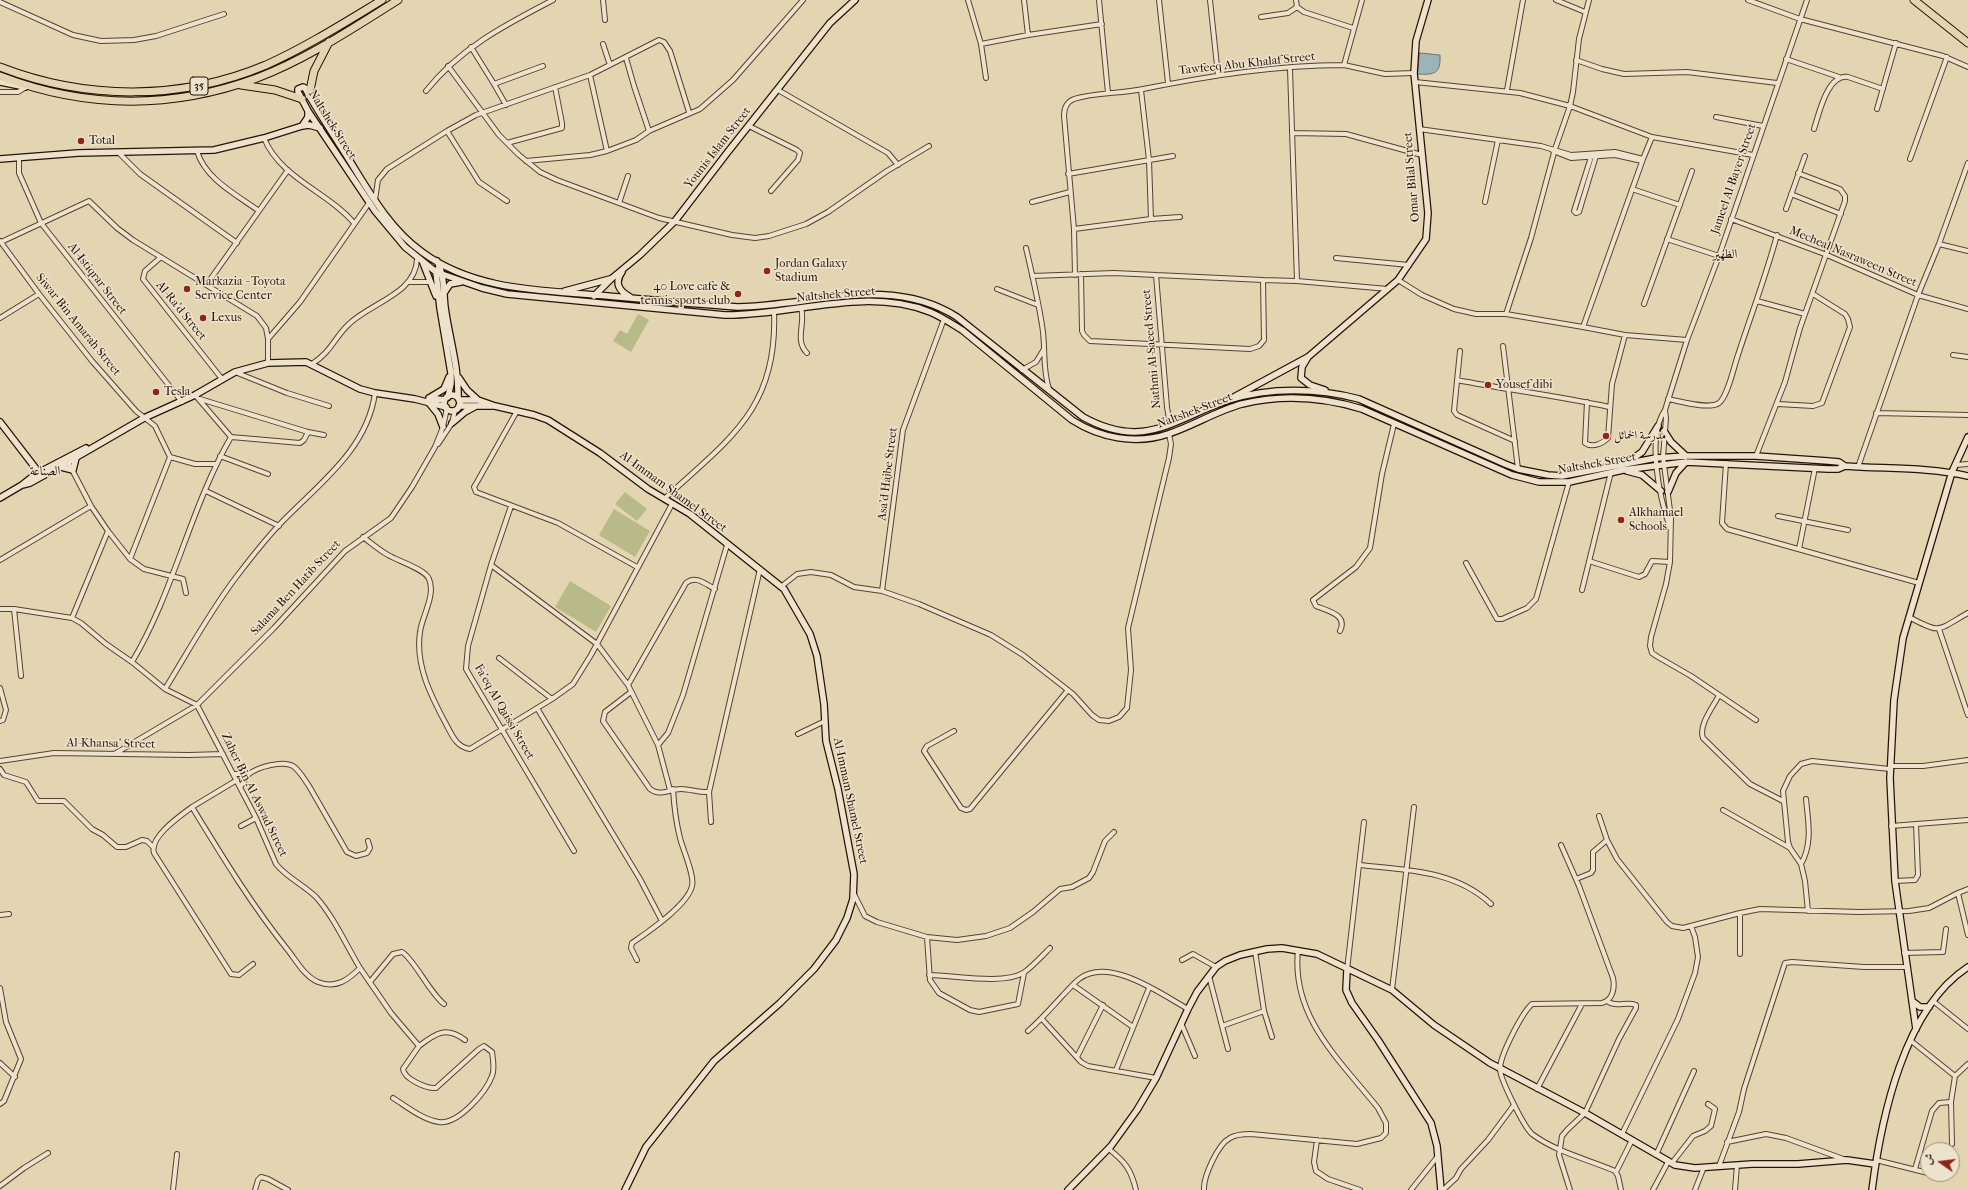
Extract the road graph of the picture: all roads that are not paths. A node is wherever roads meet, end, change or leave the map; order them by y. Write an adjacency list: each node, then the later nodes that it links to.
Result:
1 (382, 0): 46 (highway, 35)
2 (398, 0): 32 (highway, 35)
3 (553, 0): 37 (street)
4 (603, 0): 28 (street)
5 (802, 0): 77 (street)
6 (855, 0): 65 (street, Younis Islam Street)
7 (968, 0): 36 (street)
8 (1024, 0): 31 (street)
9 (1099, 0): 29 (street)
10 (1159, 0): 57 (street)
11 (1210, 0): 51 (street)
12 (1296, 0): 23 (street)
13 (1362, 0): 30 (street)
14 (1428, 0): 49 (street, Omar Bilal Street)
15 (1523, 0): 67 (street)
16 (1556, 0): 24 (street)
17 (1589, 0): 24 (street)
18 (1748, 0): 27 (street)
19 (1807, 0): 27 (street, Jameel Al-Bayer Street)
20 (1908, 0): 22 (street)
21 (0, 2): 25 (street)
22 (1917, 2): 34 (highway)
23 (1297, 7): 26 (street); 30 (street)
24 (1585, 12): 41 (street)
25 (224, 14)
26 (1261, 17)
27 (1800, 19): 33 (street); 40 (street, Jameel Al-Bayer Street)
28 (605, 20)
29 (1102, 24): 31 (street); 70 (street)
30 (1353, 28): 42 (street)
31 (1028, 35): 36 (street)
32 (329, 42): 60 (highway, 35); 71 (highway)
33 (1896, 43): 38 (street); 64 (street)
34 (1968, 43)
35 (603, 44): 45 (street)
36 (981, 44): 54 (street)
37 (471, 47): 43 (street); 59 (street)
38 (1947, 57): 47 (street); 105 (street)
39 (626, 58): 45 (street); 77 (street); 87 (street)
40 (1786, 59): 53 (street); 58 (street, Jameel Al-Bayer Street)
41 (1576, 60): 58 (street); 74 (street)
42 (1344, 65): 48 (street, Tawfeeq Abu Khalaf Street); 49 (street, Tawfeeq Abu Khalaf Street)
43 (448, 66): 68 (street); 78 (street)
44 (543, 66): 59 (street)
45 (610, 66): 50 (street)
46 (0, 67)
47 (1968, 67)
48 (1290, 69): 51 (street, Tawfeeq Abu Khalaf Street); 88 (street)
49 (1414, 73): 56 (street, Omar Bilal Street)
50 (590, 75): 62 (street); 95 (street)
51 (1218, 75): 57 (street, Tawfeeq Abu Khalaf Street)
52 (0, 76): 63 (highway, 35)
53 (1839, 77): 64 (street); 85 (street)
54 (986, 78)
55 (0, 82): 61 (street)
56 (1415, 82): 67 (street); 84 (street, Omar Bilal Street)
57 (1168, 83): 66 (street, Tawfeeq Abu Khalaf Street)
58 (1778, 83): 82 (street, Jameel Al-Bayer Street)
59 (494, 84): 73 (street)
60 (237, 85): 63 (highway, 35); 72 (highway)
61 (26, 87): 63 (street); 69 (street)
62 (555, 87): 73 (street); 92 (street)
63 (34, 88)
64 (1883, 89): 75 (street)
65 (778, 90): 81 (street, Younis Islam Street); 110 (street)
66 (1141, 90): 70 (street, Tawfeeq Abu Khalaf Street); 106 (street)
67 (1507, 90): 74 (street)
68 (426, 91)
69 (0, 92)
70 (1108, 93): 114 (street, Tawfeeq Abu Khalaf Street)
71 (309, 95): 72 (street, Naltshek Street); 121 (street, Naltshek Street)
72 (302, 99): 76 (street, Naltshek Street)
73 (506, 105): 78 (street)
74 (1570, 106): 89 (street); 96 (street)
75 (1877, 110)
76 (308, 111): 80 (street); 83 (street, Naltshek Street)
77 (689, 112): 87 (street)
78 (482, 113): 86 (street); 92 (street)
79 (1716, 117): 82 (street)
80 (302, 126): 83 (street); 90 (street)
81 (749, 126): 117 (street); 133 (street, Younis Islam Street)
82 (1763, 126): 98 (street, Jameel Al-Bayer Street)
83 (320, 128): 121 (street, Naltshek Street)
84 (1419, 129): 91 (street); 100 (street, Omar Bilal Street)
85 (1814, 129)
86 (447, 131): 120 (street); 121 (street)
87 (649, 131): 95 (street)
88 (1292, 133): 100 (street); 159 (street)
89 (1652, 137): 98 (street); 107 (street)
90 (264, 138): 94 (street); 111 (street)
91 (1498, 140): 96 (street); 123 (street)
92 (507, 143): 108 (street)
93 (929, 146): 110 (street)
94 (197, 151): 97 (street); 128 (street)
95 (607, 151): 108 (street)
96 (1555, 151): 101 (street); 182 (street)
97 (119, 153): 103 (street); 140 (street)
98 (1753, 155): 132 (street, Jameel Al-Bayer Street)
99 (1173, 156): 106 (street)
100 (1422, 156): 150 (street, Omar Bilal Street)
101 (1593, 156): 107 (street); 125 (street)
102 (1805, 156): 113 (street)
103 (20, 158): 104 (street); 134 (street, Al-Istiqrar Street)
104 (0, 159)
105 (1910, 159)
106 (1149, 160): 114 (street); 131 (street)
107 (1642, 160): 116 (street)
108 (526, 161): 124 (street)
109 (1968, 163): 141 (street)
110 (898, 165): 133 (street)
111 (288, 170): 128 (street); 135 (street)
112 (1692, 171): 126 (street)
113 (1798, 172): 119 (street); 129 (street)
114 (1068, 174): 118 (street)
115 (628, 176): 124 (street)
116 (1632, 189): 126 (street); 186 (street)
117 (771, 191)
118 (1070, 192): 122 (street); 136 (street)
119 (1791, 194): 127 (street); 129 (street)
120 (506, 201)
121 (372, 202): 135 (street); 147 (street, Naltshek Street); 152 (street, Naltshek Street)
122 (1032, 202)
123 (1485, 202)
124 (619, 203): 133 (street)
125 (1579, 203)
126 (1680, 205): 138 (street)
127 (1786, 209)
128 (258, 211): 140 (street)
129 (1841, 214): 144 (street)
130 (1180, 217): 131 (street)
131 (1150, 219): 136 (street)
132 (1731, 219): 137 (street, Mecheal Nasraween Street); 145 (street, Jameel Al-Bayer Street)
133 (675, 221): 151 (street, Younis Islam Street)
134 (41, 223): 139 (street); 146 (street); 216 (street, Al-Istiqrar Street)
135 (354, 223): 188 (street)
136 (1074, 229): 154 (street)
137 (1777, 235): 144 (street, Mecheal Nasraween Street); 174 (street)
138 (1667, 239): 145 (street); 177 (street)
139 (0, 242): 168 (street, Siwar Bin Amarah Street)
140 (237, 243): 164 (street)
141 (1940, 244): 143 (street); 172 (street)
142 (1026, 248): 156 (street)
143 (1968, 251)
144 (1827, 255): 169 (street); 172 (street, Mecheal Nasraween Street)
145 (1719, 256): 189 (street, Jameel Al-Bayer Street)
146 (161, 257): 164 (street); 205 (street, Al-Ra'd Street)
147 (418, 258): 149 (street, Naltshek Street); 161 (street)
148 (1336, 258): 150 (street)
149 (423, 263): 152 (street, Naltshek Street); 162 (street)
150 (1410, 265): 160 (street, Omar Bilal Street)
151 (624, 268): 157 (street, Younis Islam Street); 173 (street)
152 (441, 270): 163 (street, Naltshek Street); 167 (street, Naltshek Street); 170 (street, Salama Ben Hatib Street); 176 (street, Salama Ben Hatib Street)
153 (1081, 274): 154 (street, Nathmi Al-Saeed Street); 155 (street, Nathmi Al-Saeed Street); 191 (street)
154 (1075, 275): 156 (street, Nathmi Al-Saeed Street)
155 (1156, 275): 158 (street); 191 (street, Nathmi Al-Saeed Street)
156 (1032, 276): 178 (street)
157 (611, 279): 167 (street); 171 (street, Younis Islam Street)
158 (1263, 280): 159 (street); 191 (street)
159 (1297, 280): 166 (street)
160 (1398, 280): 166 (street, Omar Bilal Street); 182 (street)
161 (408, 282): 162 (street); 200 (street)
162 (431, 282): 176 (street)
163 (463, 282): 170 (street); 175 (street, Naltshek Street)
164 (207, 284): 188 (street)
165 (997, 289): 178 (street)
166 (1388, 289): 196 (street, Omar Bilal Street)
167 (556, 292): 171 (street, Naltshek Street)
168 (39, 294): 184 (street); 228 (street, Siwar Bin Amarah Street)
169 (1813, 294): 183 (street); 220 (street)
170 (444, 295): 204 (street, Salama Ben Hatib Street)
171 (596, 295): 173 (street, Naltshek Street); 175 (street, Younis Islam Street)
172 (1918, 296): 180 (street, Mecheal Nasraween Street); 226 (street)
173 (633, 298): 198 (street, Naltshek Street)
174 (1757, 301): 183 (street); 213 (street)
175 (589, 302): 181 (street, Naltshek Street)
176 (439, 303): 204 (street, Salama Ben Hatib Street)
177 (1644, 304)
178 (1038, 305): 190 (street)
179 (801, 308): 181 (street, Naltshek Street); 185 (street, Naltshek Street); 194 (street)
180 (1968, 309)
181 (774, 312): 277 (street)
182 (1506, 314): 186 (street)
183 (1805, 314): 220 (street)
184 (0, 318)
185 (944, 319): 201 (street, Naltshek Street); 303 (street, Asa'd Hajbe Street)
186 (1583, 327): 187 (street)
187 (1625, 335): 189 (street); 222 (street)
188 (268, 339): 199 (street)
189 (1687, 340): 213 (street, Jameel Al-Bayer Street)
190 (1045, 346): 202 (street); 208 (street)
191 (1161, 346): 232 (street, Nathmi Al-Saeed Street)
192 (1504, 346): 207 (street)
193 (1460, 351): 206 (street)
194 (808, 353)
195 (1953, 355): 197 (street)
196 (1308, 356): 210 (street); 215 (street, Omar Bilal Street)
197 (1968, 357)
198 (1011, 360): 201 (street); 202 (street, Naltshek Street)
199 (268, 363): 200 (street); 203 (street)
200 (312, 364): 209 (street)
201 (1006, 366): 237 (street, Naltshek Street)
202 (1022, 370): 208 (street, Naltshek Street)
203 (235, 372): 205 (street); 221 (street)
204 (454, 374): 212 (street, Salama Ben Hatib Street); 214 (street); 218 (street, Salama Ben Hatib Street); 219 (street)
205 (222, 379): 211 (street)
206 (1457, 380): 207 (street); 241 (street)
207 (1508, 390): 217 (street); 241 (street)
208 (1050, 391): 232 (street, Naltshek Street)
209 (375, 393): 214 (street); 283 (street)
210 (1338, 394): 215 (street, Naltshek Street); 264 (street, Naltshek Street)
211 (197, 397): 216 (street); 236 (street); 239 (street)
212 (446, 398): 214 (street); 218 (street); 223 (street, Salama Ben Hatib Street)
213 (1668, 398): 224 (street, Jameel Al-Bayer Street)
214 (429, 400): 223 (street); 234 (street)
215 (1229, 400): 232 (street, Naltshek Street)
216 (182, 402): 228 (street)
217 (1587, 402): 222 (street); 222 (street)
218 (458, 403): 219 (street, Al-Immam Shamel Street); 223 (street); 230 (street, Salama Ben Hatib Street)
219 (477, 403): 225 (street, Al-Immam Shamel Street); 230 (street)
220 (1778, 404): 246 (street)
221 (328, 406)
222 (1609, 407)
223 (446, 408): 234 (street, Salama Ben Hatib Street)
224 (1665, 410): 233 (street, Jameel Al-Bayer Street); 235 (street, Jameel Al-Bayer Street)
225 (517, 411): 277 (street, Al-Immam Shamel Street); 280 (street)
226 (1876, 414): 227 (street); 262 (street)
227 (1968, 415)
228 (144, 418): 242 (street); 247 (street, Siwar Bin Amarah Street)
229 (0, 422): 270 (street)
230 (452, 423): 243 (street, Salama Ben Hatib Street)
231 (1394, 424): 237 (street, Naltshek Street); 272 (street, Naltshek Street); 311 (street)
232 (1170, 425)
233 (1658, 426): 250 (street, Jameel Al-Bayer Street); 253 (street)
234 (443, 427): 243 (street, Salama Ben Hatib Street)
235 (1664, 431): 245 (street); 248 (street, Jameel Al-Bayer Street)
236 (308, 432): 238 (street); 239 (street)
237 (1169, 434): 319 (street)
238 (324, 435)
239 (231, 437): 244 (street)
240 (1968, 437): 259 (street)
241 (1515, 441): 264 (street)
242 (98, 444): 249 (street); 251 (street)
243 (435, 447): 287 (street, Salama Ben Hatib Street)
244 (220, 456): 255 (street); 269 (street)
245 (1686, 456): 246 (street, Naltshek Street); 248 (street, Naltshek Street)
246 (1756, 456): 261 (street, Naltshek Street)
247 (170, 457): 255 (street); 290 (street)
248 (1663, 457): 250 (street, Naltshek Street); 256 (street, Jameel Al-Bayer Street)
249 (76, 458): 251 (street); 265 (street)
250 (1656, 458): 253 (street, Naltshek Street); 258 (street, Jameel Al-Bayer Street)
251 (67, 460): 260 (street); 265 (street); 270 (street)
252 (1686, 462): 254 (street, Naltshek Street); 256 (street, Naltshek Street); 275 (street)
253 (1625, 463): 264 (street, Naltshek Street)
254 (1726, 463): 263 (street, Naltshek Street); 289 (street)
255 (216, 464): 273 (street)
256 (1663, 464): 258 (street, Naltshek Street); 275 (street, Jameel Al-Bayer Street)
257 (1968, 464): 259 (street)
258 (1657, 465): 266 (street, Naltshek Street); 274 (street, Jameel Al-Bayer Street)
259 (1955, 465): 268 (street)
260 (61, 466): 265 (street); 270 (street)
261 (1846, 466): 262 (street, Naltshek Street); 263 (street, Naltshek Street)
262 (1858, 467): 268 (street, Naltshek Street)
263 (1815, 468): 282 (street)
264 (1518, 469)
265 (73, 470): 279 (street)
266 (1623, 470): 267 (street, Naltshek Street); 274 (street)
267 (1611, 472): 272 (street, Naltshek Street); 292 (street)
268 (1952, 472): 271 (street, Naltshek Street); 299 (street)
269 (268, 474)
270 (39, 475): 276 (street)
271 (1968, 476)
272 (1569, 482): 294 (street)
273 (206, 491): 283 (street); 298 (street)
274 (1661, 491): 284 (street, Jameel Al-Bayer Street)
275 (1668, 492): 284 (street, Jameel Al-Bayer Street)
276 (0, 498)
277 (664, 499): 278 (street, Al-Immam Shamel Street)
278 (672, 504): 288 (street, Al-Immam Shamel Street); 296 (street)
279 (91, 506): 286 (street); 291 (street)
280 (511, 506): 295 (street, Fa'eq Al-Qaissi Street); 296 (street)
281 (1778, 516): 282 (street)
282 (1805, 522): 285 (street); 289 (street)
283 (278, 526): 318 (street)
284 (1670, 528): 293 (street, Jameel Al-Bayer Street)
285 (1848, 530)
286 (108, 531): 290 (street); 309 (street)
287 (363, 537): 323 (street, Salama Ben Hatib Street); 330 (street)
288 (728, 545): 297 (street, Al-Immam Shamel Street); 301 (street)
289 (1799, 550): 299 (street)
290 (130, 559): 298 (street)
291 (0, 560)
292 (1589, 561): 293 (street); 302 (street)
293 (1670, 562): 321 (street, Jameel Al-Bayer Street)
294 (1466, 563)
295 (491, 565): 312 (street); 330 (street, Fa'eq Al-Qaissi Street)
296 (637, 567): 312 (street)
297 (760, 569): 300 (street, Al-Immam Shamel Street); 346 (street)
298 (171, 576): 304 (street); 314 (street)
299 (1919, 583): 308 (street)
300 (782, 586): 303 (street); 327 (street, Al-Immam Shamel Street)
301 (715, 589): 316 (street); 333 (street)
302 (1582, 590)
303 (882, 591): 319 (street)
304 (186, 593)
305 (0, 609): 306 (street)
306 (14, 609): 309 (street); 315 (street)
307 (1968, 614): 310 (street)
308 (1909, 617): 310 (street); 338 (street)
309 (72, 618): 314 (street)
310 (1939, 629): 325 (street)
311 (1340, 631)
312 (597, 644): 316 (street); 322 (street)
313 (499, 658): 322 (street)
314 (132, 662): 318 (street)
315 (21, 676)
316 (628, 685): 320 (street)
317 (0, 688): 329 (street)
318 (165, 689): 323 (street)
319 (1068, 690): 331 (street)
320 (631, 692): 333 (street); 345 (street)
321 (1720, 695): 328 (street); 348 (street)
322 (552, 699): 324 (street)
323 (196, 705): 334 (street, Salama Ben Hatib Street); 335 (street, Zaher Bin Al-Aswad Street)
324 (537, 708): 330 (street); 381 (street)
325 (1967, 709): 326 (street)
326 (1968, 715)
327 (825, 720): 332 (street); 373 (street, Al-Immam Shamel Street)
328 (1756, 720)
329 (0, 721)
330 (502, 730): 366 (street, Fa'eq Al-Qaissi Street)
331 (954, 731)
332 (798, 734)
333 (658, 745): 345 (street)
334 (116, 753): 335 (street, Al-Khansa' Street); 337 (street, Al-Khansa' Street)
335 (223, 754): 340 (street, Zaher Bin Al-Aswad Street)
336 (1968, 760): 338 (street)
337 (0, 761)
338 (1890, 768): 348 (street); 359 (street)
339 (0, 769): 342 (street)
340 (233, 774): 341 (street); 343 (street, Zaher Bin Al-Aswad Street)
341 (249, 774): 344 (street); 362 (street)
342 (2, 775): 364 (street)
343 (237, 780): 344 (street, Zaher Bin Al-Aswad Street); 349 (street)
344 (240, 787): 353 (street, Zaher Bin Al-Aswad Street)
345 (671, 790): 346 (street); 381 (street)
346 (709, 792): 355 (street)
347 (1806, 799): 367 (street)
348 (1783, 801): 365 (street)
349 (192, 807): 364 (street); 396 (street)
350 (1414, 807): 369 (street)
351 (1723, 810): 365 (street)
352 (1599, 816): 361 (street)
353 (256, 818): 358 (street); 396 (street, Zaher Bin Al-Aswad Street)
354 (1968, 820): 357 (street)
355 (711, 822)
356 (1364, 822): 368 (street)
357 (1916, 824): 359 (street); 371 (street)
358 (241, 826)
359 (1891, 826): 371 (street)
360 (1114, 832): 385 (street)
361 (1607, 840): 370 (street); 382 (street)
362 (368, 841)
363 (1562, 845): 370 (street)
364 (153, 847): 393 (street)
365 (1790, 848): 367 (street)
366 (574, 851)
367 (1801, 864): 376 (street)
368 (1359, 865): 369 (street); 398 (street)
369 (1406, 870): 375 (street); 406 (street)
370 (1576, 879): 407 (street)
371 (1895, 881): 377 (street)
372 (1968, 889): 374 (street)
373 (854, 893): 385 (street); 469 (street, Al-Immam Shamel Street)
374 (1958, 894): 377 (street); 384 (street)
375 (1491, 904)
376 (1808, 911): 377 (street); 378 (street)
377 (1898, 911): 389 (street)
378 (1740, 912): 382 (street); 390 (street)
379 (9, 914): 380 (street)
380 (0, 915)
381 (662, 921): 391 (street)
382 (1691, 926): 445 (street)
383 (1946, 929): 389 (street)
384 (1968, 935)
385 (927, 937): 400 (street)
386 (1050, 948): 399 (street)
387 (1298, 950): 388 (street); 398 (street); 446 (street)
388 (1255, 952): 397 (street); 415 (street)
389 (1904, 953): 394 (street)
390 (1740, 954)
391 (637, 960)
392 (1182, 960): 397 (street)
393 (253, 964)
394 (1906, 967): 408 (street); 448 (street)
395 (1968, 967): 409 (street)
396 (360, 968): 402 (street, Zaher Bin Al-Aswad Street)
397 (1216, 968): 401 (street)
398 (1347, 970): 406 (street); 455 (street)
399 (1024, 973): 400 (street); 400 (street)
400 (929, 974)
401 (1209, 976): 414 (street); 418 (street)
402 (370, 982): 410 (street); 426 (street, Zaher Bin Al-Aswad Street)
403 (1073, 985): 405 (street); 412 (street); 416 (street)
404 (0, 988): 436 (street)
405 (1149, 988): 414 (street); 419 (street)
406 (1392, 990): 432 (street)
407 (1607, 1001): 411 (street); 444 (street)
408 (1912, 1001): 413 (street); 420 (street)
409 (1933, 1001): 413 (street); 421 (street)
410 (444, 1004)
411 (1582, 1004): 432 (street); 438 (street)
412 (1103, 1005): 419 (street); 429 (street)
413 (1929, 1007): 420 (street)
414 (1188, 1009): 417 (street)
415 (1264, 1011): 418 (street); 423 (street)
416 (1042, 1019): 422 (street); 429 (street)
417 (1181, 1023): 428 (street); 437 (street)
418 (1222, 1026): 427 (street)
419 (1133, 1027): 433 (street)
420 (1916, 1029): 425 (street)
421 (1968, 1029)
422 (1028, 1031)
423 (1272, 1038)
424 (465, 1040): 426 (street)
425 (1910, 1040): 435 (street); 457 (street)
426 (419, 1046): 439 (street)
427 (1228, 1049)
428 (1195, 1056)
429 (1077, 1057): 433 (street)
430 (0, 1063): 436 (street)
431 (1968, 1064): 435 (street)
432 (1500, 1069): 438 (street); 443 (street)
433 (1116, 1070): 437 (street)
434 (1694, 1071): 454 (street)
435 (1955, 1076): 440 (street)
436 (15, 1077): 441 (street)
437 (1156, 1078): 451 (street)
438 (1537, 1088): 444 (street)
439 (393, 1098)
440 (1951, 1102): 449 (street); 462 (street)
441 (0, 1104)
442 (1708, 1104): 458 (street)
443 (1514, 1105): 450 (street); 475 (street)
444 (1585, 1113): 445 (street); 450 (street)
445 (1622, 1134): 447 (street)
446 (1317, 1140): 472 (street); 473 (street)
447 (1632, 1140): 454 (street); 464 (street)
448 (1727, 1142): 456 (street); 460 (street)
449 (1952, 1142)
450 (1559, 1148): 464 (street); 476 (street)
451 (1109, 1149): 470 (street); 471 (street)
452 (48, 1153): 465 (street)
453 (177, 1154): 466 (street)
454 (1656, 1155): 458 (street)
455 (1438, 1156): 474 (street); 475 (street)
456 (1847, 1160): 457 (street); 459 (street)
457 (1876, 1162): 462 (street); 481 (street)
458 (1670, 1163): 461 (street); 478 (street)
459 (1737, 1165): 460 (street); 480 (street)
460 (1719, 1166): 461 (street)
461 (1704, 1167): 479 (street)
462 (1915, 1169): 463 (street)
463 (1920, 1171)
464 (1616, 1172): 477 (street)
465 (0, 1186)
466 (172, 1190)
467 (255, 1190): 468 (street)
468 (288, 1190)
469 (625, 1190)
470 (1068, 1190)
471 (1136, 1190)
472 (1204, 1190)
473 (1360, 1190)
474 (1411, 1190)
475 (1442, 1190)
476 (1570, 1190)
477 (1621, 1190)
478 (1652, 1190)
479 (1695, 1190)
480 (1735, 1190)
481 (1872, 1190)

